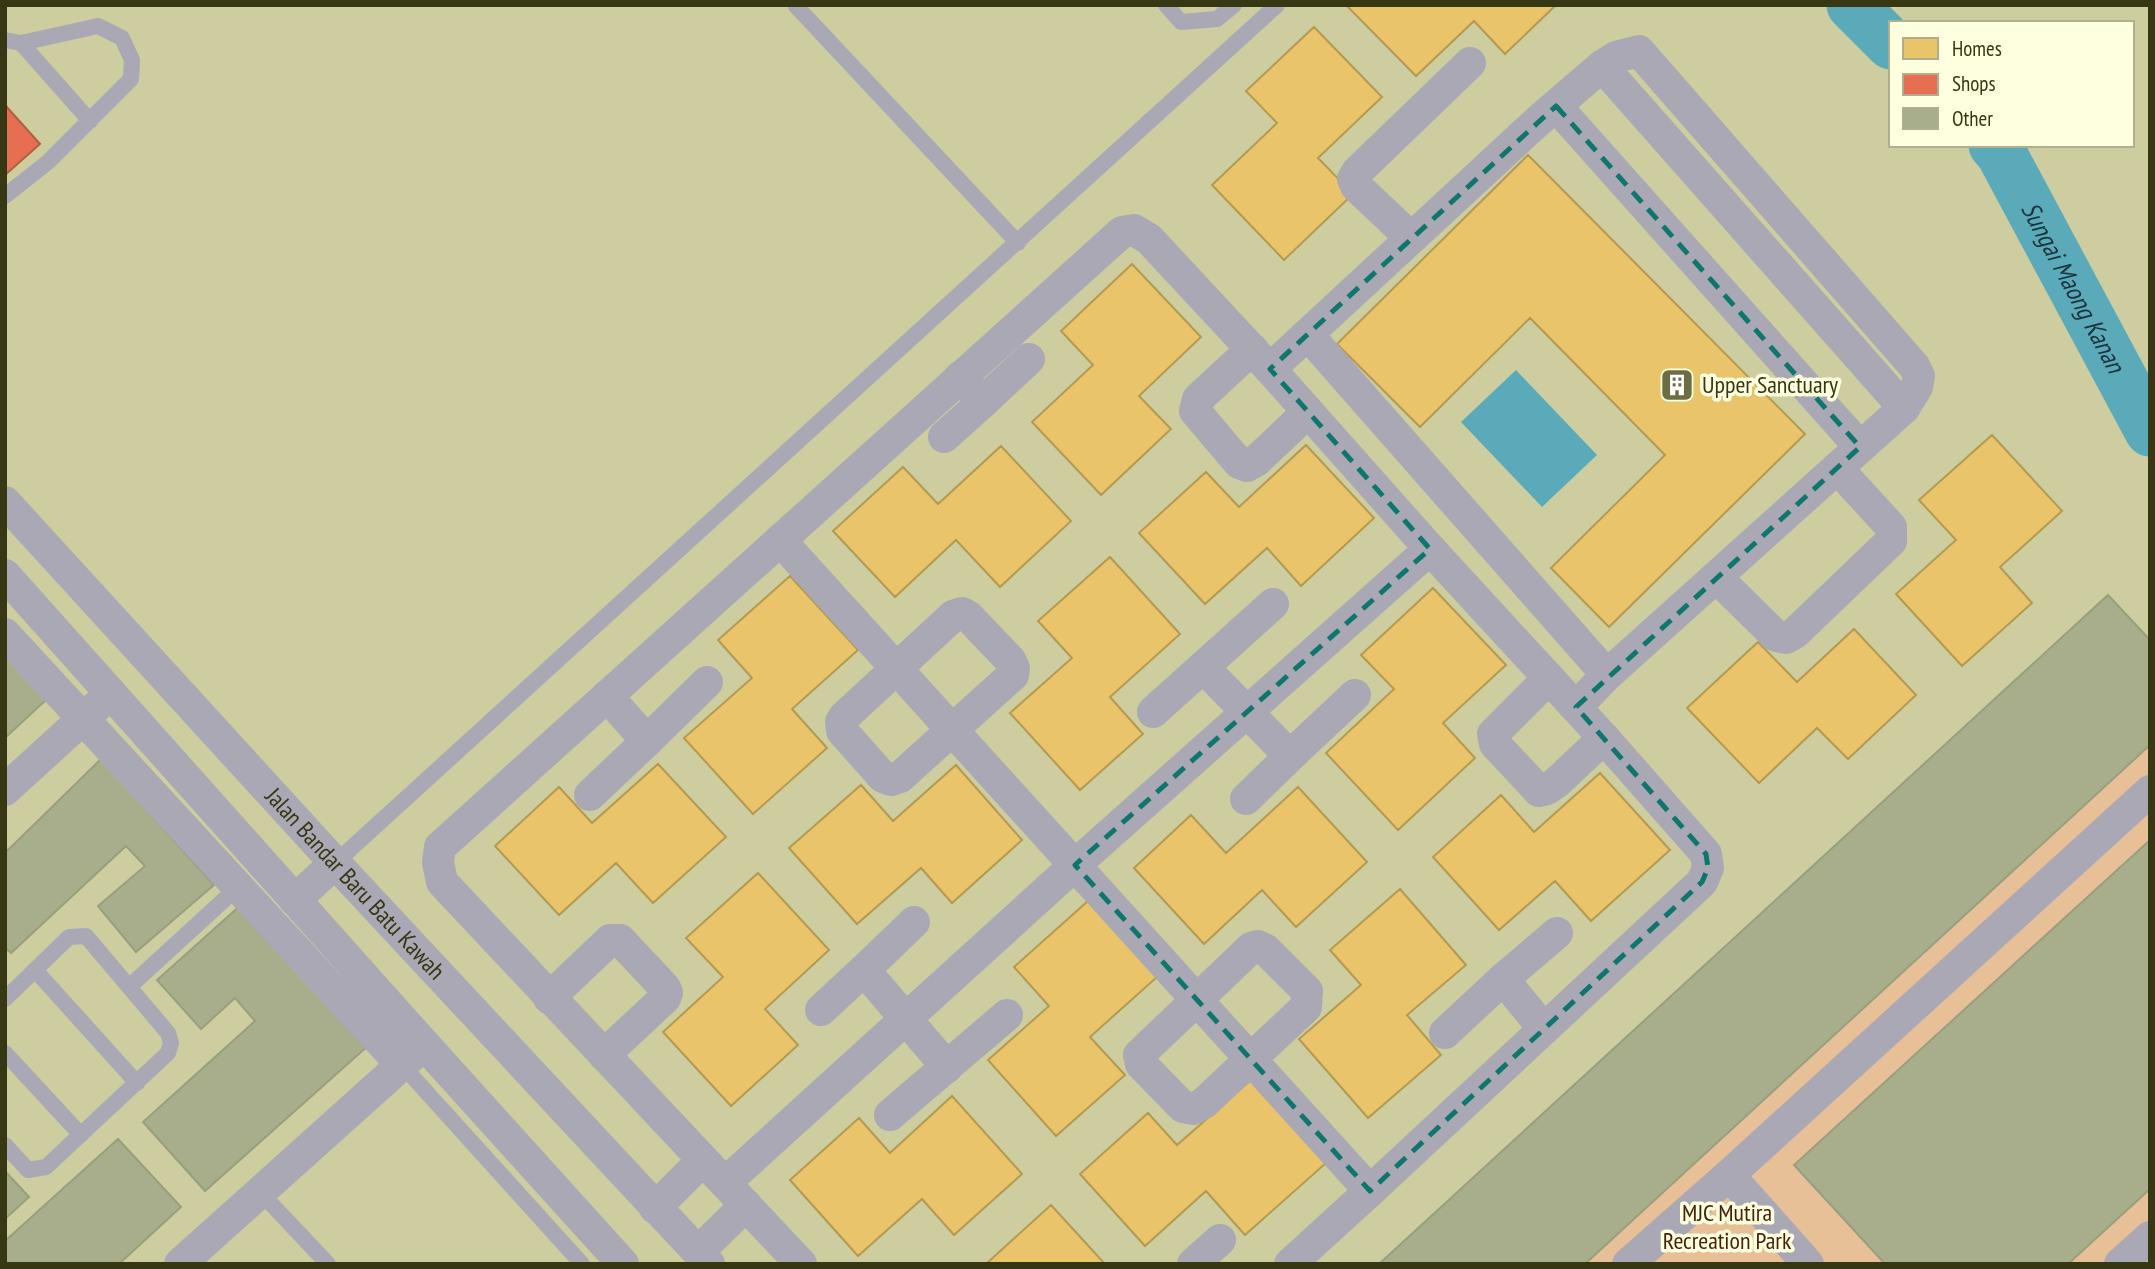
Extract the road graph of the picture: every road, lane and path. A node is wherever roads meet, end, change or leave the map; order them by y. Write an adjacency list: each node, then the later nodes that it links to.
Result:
1 (1166, 5): 2 (lane)
2 (1234, 5)
3 (1277, 5): 11 (lane)
4 (796, 6): 11 (lane)
5 (13, 41): 8 (lane); 8 (lane)
6 (1470, 63): 10 (street)
7 (1556, 106): 10 (street); 19 (street); 19 (street)
8 (90, 121): 9 (lane)
9 (5, 196)
10 (1411, 238): 12 (street)
11 (1018, 243): 48 (lane)
12 (1308, 335): 14 (street); 30 (street)
13 (1030, 359): 16 (street)
14 (1261, 359): 15 (street); 17 (street); 17 (street)
15 (960, 377): 16 (street); 22 (street)
16 (983, 402): 18 (street)
17 (1308, 412): 23 (street)
18 (944, 438)
19 (1860, 447): 20 (street)
20 (1837, 468): 25 (street); 25 (street)
21 (5, 502): 48 (street, Jalan Bandar Baru Batu Kawah)
22 (780, 540): 29 (street); 35 (street)
23 (1430, 549): 31 (street); 38 (street)
24 (5, 575): 33 (street)
25 (1716, 577): 30 (street)
26 (1273, 604): 28 (street)
27 (5, 634): 39 (street)
28 (1203, 667): 37 (street); 38 (street)
29 (897, 668): 40 (street); 40 (street); 40 (street)
30 (1607, 675): 36 (street)
31 (1549, 678): 36 (street); 41 (street)
32 (707, 682): 42 (street)
33 (112, 693): 39 (street); 51 (street)
34 (1355, 695): 43 (street)
35 (607, 696): 42 (street); 58 (street)
36 (1576, 706): 41 (street)
37 (1153, 712)
38 (1247, 712): 43 (street); 49 (street)
39 (83, 719): 44 (street); 50 (street)
40 (952, 730): 49 (street)
41 (1604, 738): 64 (street)
42 (647, 741): 46 (street)
43 (1290, 757): 47 (street)
44 (5, 790)
45 (2150, 791): 76 (street)
46 (590, 795)
47 (1246, 799)
48 (335, 863): 51 (street); 80 (street, Jalan Bandar Baru Batu Kawah)
49 (1075, 865): 60 (street); 63 (street)
50 (238, 887): 57 (lane); 67 (street)
51 (295, 900): 67 (street)
52 (914, 922): 55 (street)
53 (1557, 933): 56 (street)
54 (35, 970): 57 (lane); 59 (lane); 71 (lane)
55 (864, 970): 61 (street); 63 (street)
56 (1503, 979): 64 (street); 65 (street)
57 (130, 987): 71 (lane)
58 (549, 998): 68 (street); 68 (street)
59 (5, 999)
60 (1197, 1000): 69 (street); 69 (street); 69 (street)
61 (821, 1010)
62 (1007, 1015): 70 (street)
63 (906, 1019): 70 (street); 79 (street)
64 (1544, 1029): 78 (street)
65 (1445, 1033)
66 (5, 1053): 73 (lane)
67 (413, 1054): 77 (street); 86 (lane); 87 (street)
68 (604, 1055): 75 (street)
69 (1251, 1059): 78 (street)
70 (947, 1067): 72 (street)
71 (137, 1083): 73 (lane)
72 (890, 1115)
73 (81, 1135): 74 (lane)
74 (5, 1145)
75 (703, 1160): 79 (street); 80 (street)
76 (1729, 1175): 91 (street); 92 (street)
77 (260, 1192): 84 (street); 85 (lane)
78 (1370, 1192): 90 (street)
79 (735, 1194): 83 (street); 88 (street)
80 (655, 1208): 83 (street, Jalan Bandar Baru Batu Kawah)
81 (2150, 1237): 93 (street)
82 (1220, 1240): 89 (street)
83 (704, 1258)
84 (180, 1264)
85 (328, 1264)
86 (582, 1264)
87 (623, 1264)
88 (801, 1264)
89 (1193, 1264)
90 (1290, 1264)
91 (1628, 1264)
92 (1808, 1264)
93 (2120, 1264)

